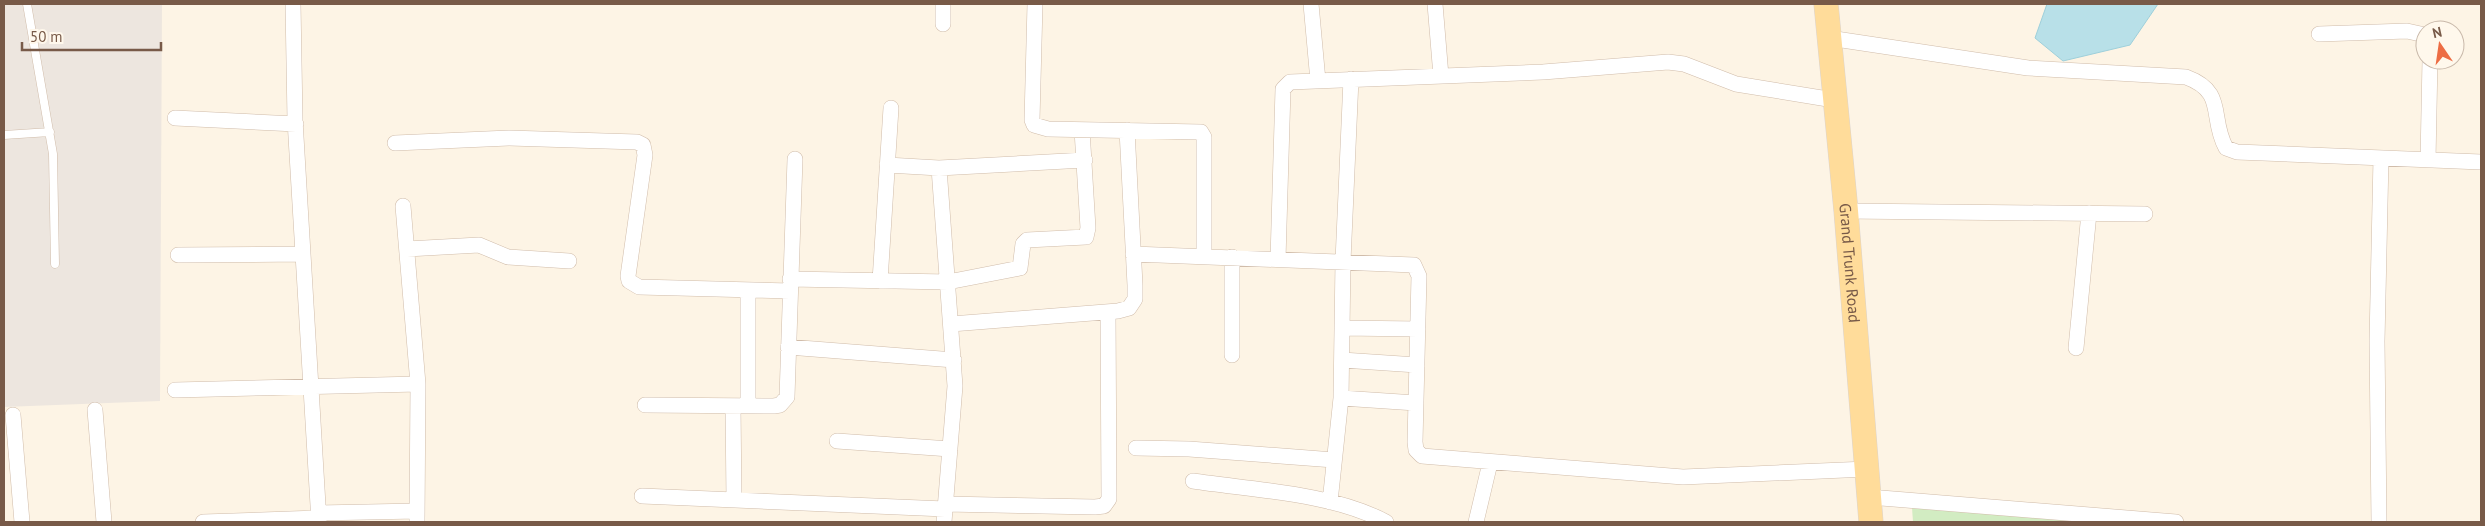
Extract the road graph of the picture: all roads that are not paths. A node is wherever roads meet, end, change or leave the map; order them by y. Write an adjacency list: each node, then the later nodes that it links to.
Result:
1 (27, 4): 22 (lane)
2 (293, 4): 19 (street)
3 (943, 4): 8 (street)
4 (1034, 4): 20 (street)
5 (1311, 4): 15 (street)
6 (1435, 4): 13 (street)
7 (1826, 4): 11 (main road, Grand Trunk Road)
8 (943, 24)
9 (2415, 33): 10 (street)
10 (2319, 34)
11 (1829, 38): 16 (main road, Grand Trunk Road); 25 (street)
12 (2430, 70): 28 (street)
13 (1441, 76): 14 (street); 16 (street)
14 (1351, 79): 15 (street); 43 (street)
15 (1318, 81): 42 (street)
16 (1834, 100): 33 (main road, Grand Trunk Road)
17 (891, 108): 30 (street)
18 (176, 118): 19 (street)
19 (296, 124): 37 (street)
20 (1082, 130): 21 (street); 27 (street)
21 (1127, 130): 38 (street); 40 (street)
22 (50, 132): 23 (lane); 45 (lane)
23 (4, 135)
24 (394, 143): 49 (street)
25 (2381, 158): 28 (street); 91 (street)
26 (795, 159): 48 (street)
27 (1085, 160): 31 (street); 47 (street)
28 (2428, 160): 29 (street)
29 (2481, 162)
30 (887, 165): 31 (street); 46 (street)
31 (939, 168): 47 (street)
32 (404, 206): 36 (street)
33 (1846, 211): 34 (street); 74 (main road, Grand Trunk Road)
34 (2088, 213): 35 (street); 55 (street)
35 (2145, 214)
36 (407, 249): 44 (street); 60 (street)
37 (303, 254): 39 (street); 61 (street)
38 (1133, 254): 40 (street); 50 (street)
39 (178, 255)
40 (1204, 257): 41 (street)
41 (1232, 258): 42 (street); 56 (street)
42 (1278, 259): 43 (street)
43 (1343, 260): 52 (street); 53 (street)
44 (569, 261)
45 (55, 264)
46 (880, 281): 47 (street); 48 (street)
47 (948, 282): 51 (street)
48 (790, 285): 49 (street); 54 (street)
49 (748, 290): 66 (street)
50 (1108, 312): 51 (street); 80 (street)
51 (951, 324): 57 (street)
52 (1342, 328): 53 (street); 58 (street)
53 (1418, 330): 59 (street)
54 (788, 347): 57 (street); 66 (street)
55 (2076, 348)
56 (1232, 355)
57 (954, 360): 71 (street)
58 (1342, 360): 59 (street); 63 (street)
59 (1417, 365): 64 (street)
60 (418, 384): 61 (street); 81 (street)
61 (311, 387): 62 (street); 82 (street)
62 (175, 390)
63 (1341, 398): 64 (street); 72 (street)
64 (1416, 403): 73 (street)
65 (645, 405): 66 (street)
66 (740, 406): 78 (street)
67 (95, 410): 85 (street)
68 (14, 415): 84 (street)
69 (837, 441): 71 (street)
70 (1136, 448): 72 (street)
71 (950, 449): 80 (street)
72 (1334, 460): 79 (street)
73 (1490, 463): 74 (street); 88 (street)
74 (1867, 469): 77 (main road, Grand Trunk Road)
75 (1193, 481): 79 (street)
76 (642, 496): 78 (street)
77 (1869, 497): 89 (main road, Grand Trunk Road); 90 (street)
78 (734, 500): 80 (street)
79 (1330, 502): 87 (street)
80 (945, 512)
81 (417, 516): 82 (street)
82 (318, 518): 83 (street)
83 (270, 521): 86 (street)
84 (22, 522)
85 (104, 522)
86 (203, 522)
87 (1386, 522)
88 (1476, 522)
89 (1871, 522)
90 (2176, 522)
91 (2379, 522)

